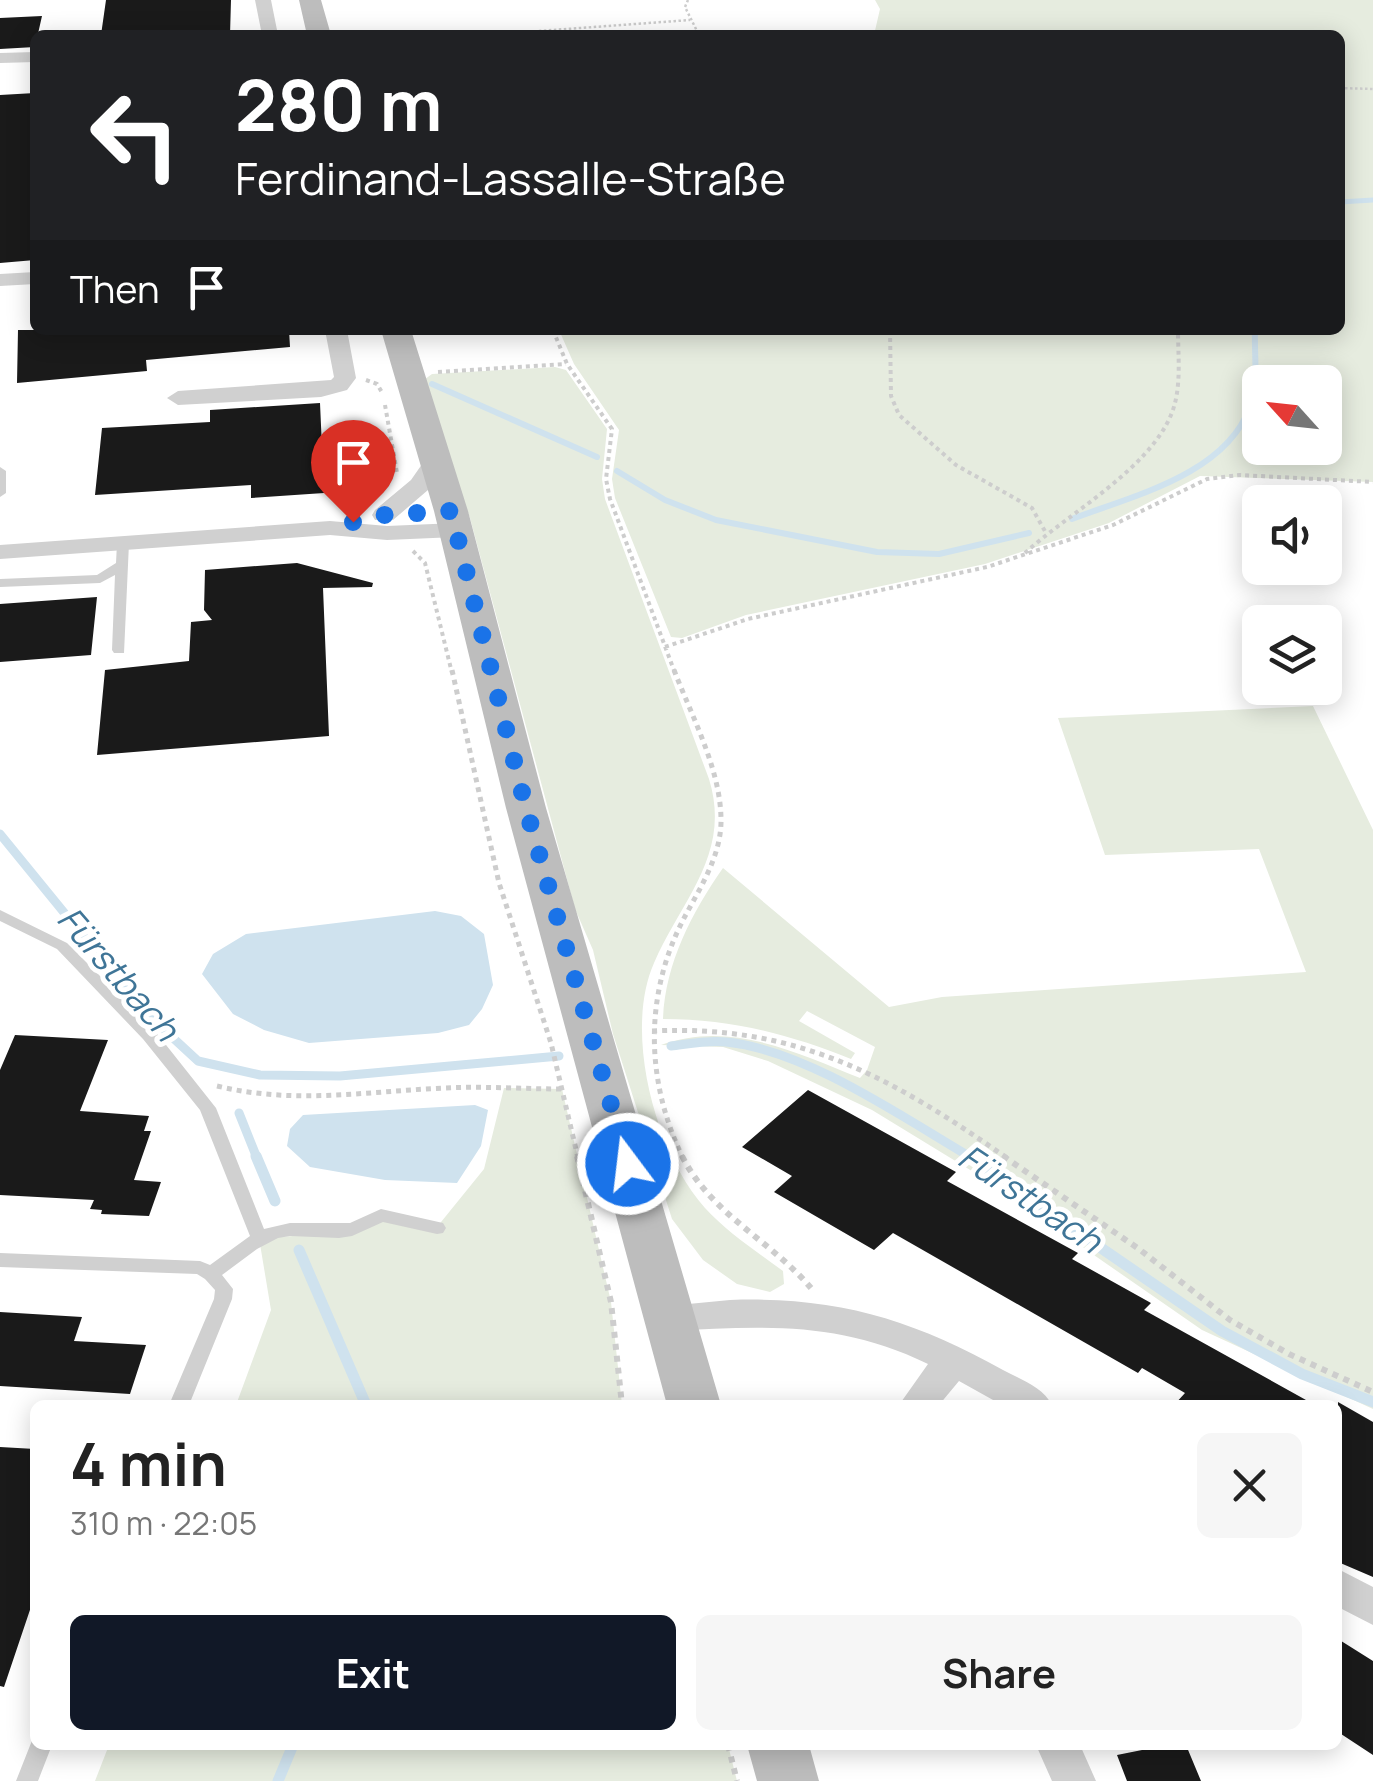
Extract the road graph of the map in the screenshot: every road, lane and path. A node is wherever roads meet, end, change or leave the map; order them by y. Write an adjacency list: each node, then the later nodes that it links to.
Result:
1 (263, 0): 5 (street)
2 (310, 0): 6 (main road)
3 (688, 0): 4 (path)
4 (690, 20): 7 (path); 8 (path)
5 (269, 30)
6 (318, 30)
7 (553, 30)
8 (696, 30)
9 (30, 57): 10 (street)
10 (0, 58)
11 (1345, 88): 12 (path)
12 (1373, 88)
13 (30, 278): 14 (street)
14 (0, 280)
15 (337, 335): 22 (street)
16 (397, 335): 21 (main road)
17 (555, 335): 20 (path)
18 (890, 335): 29 (path)
19 (1178, 335): 29 (path)
20 (568, 364): 21 (path); 34 (path)
21 (408, 374): 23 (main road); 28 (path)
22 (178, 398)
23 (434, 462): 27 (main road); 28 (street)
24 (0, 471): 26 (lane)
25 (1373, 482): 32 (path)
26 (0, 493)
27 (454, 520): 28 (street); 45 (main road)
28 (386, 524): 31 (street); 39 (path)
29 (1046, 533): 32 (path)
30 (0, 552): 31 (street)
31 (123, 554): 33 (lane); 35 (lane)
32 (1023, 555): 34 (path)
33 (0, 583)
34 (665, 648): 37 (path)
35 (119, 650)
36 (0, 915): 38 (lane)
37 (652, 1032): 44 (path); 47 (path)
38 (182, 1076): 39 (path); 41 (lane)
39 (562, 1089): 49 (path)
40 (437, 1228): 41 (lane)
41 (260, 1238): 43 (lane)
42 (0, 1260): 43 (lane)
43 (212, 1274): 48 (lane)
44 (828, 1316): 45 (street); 46 (street)
45 (670, 1317): 50 (main road)
46 (955, 1362): 51 (street); 52 (street)
47 (1373, 1392)
48 (182, 1400)
49 (621, 1400)
50 (693, 1400)
51 (921, 1400)
52 (1025, 1400)
53 (1342, 1589): 54 (street)
54 (1373, 1608)
55 (39, 1750): 59 (lane)
56 (729, 1750): 60 (path)
57 (779, 1750): 61 (main road)
58 (1060, 1750): 62 (street)
59 (27, 1781)
60 (738, 1781)
61 (788, 1781)
62 (1074, 1781)

